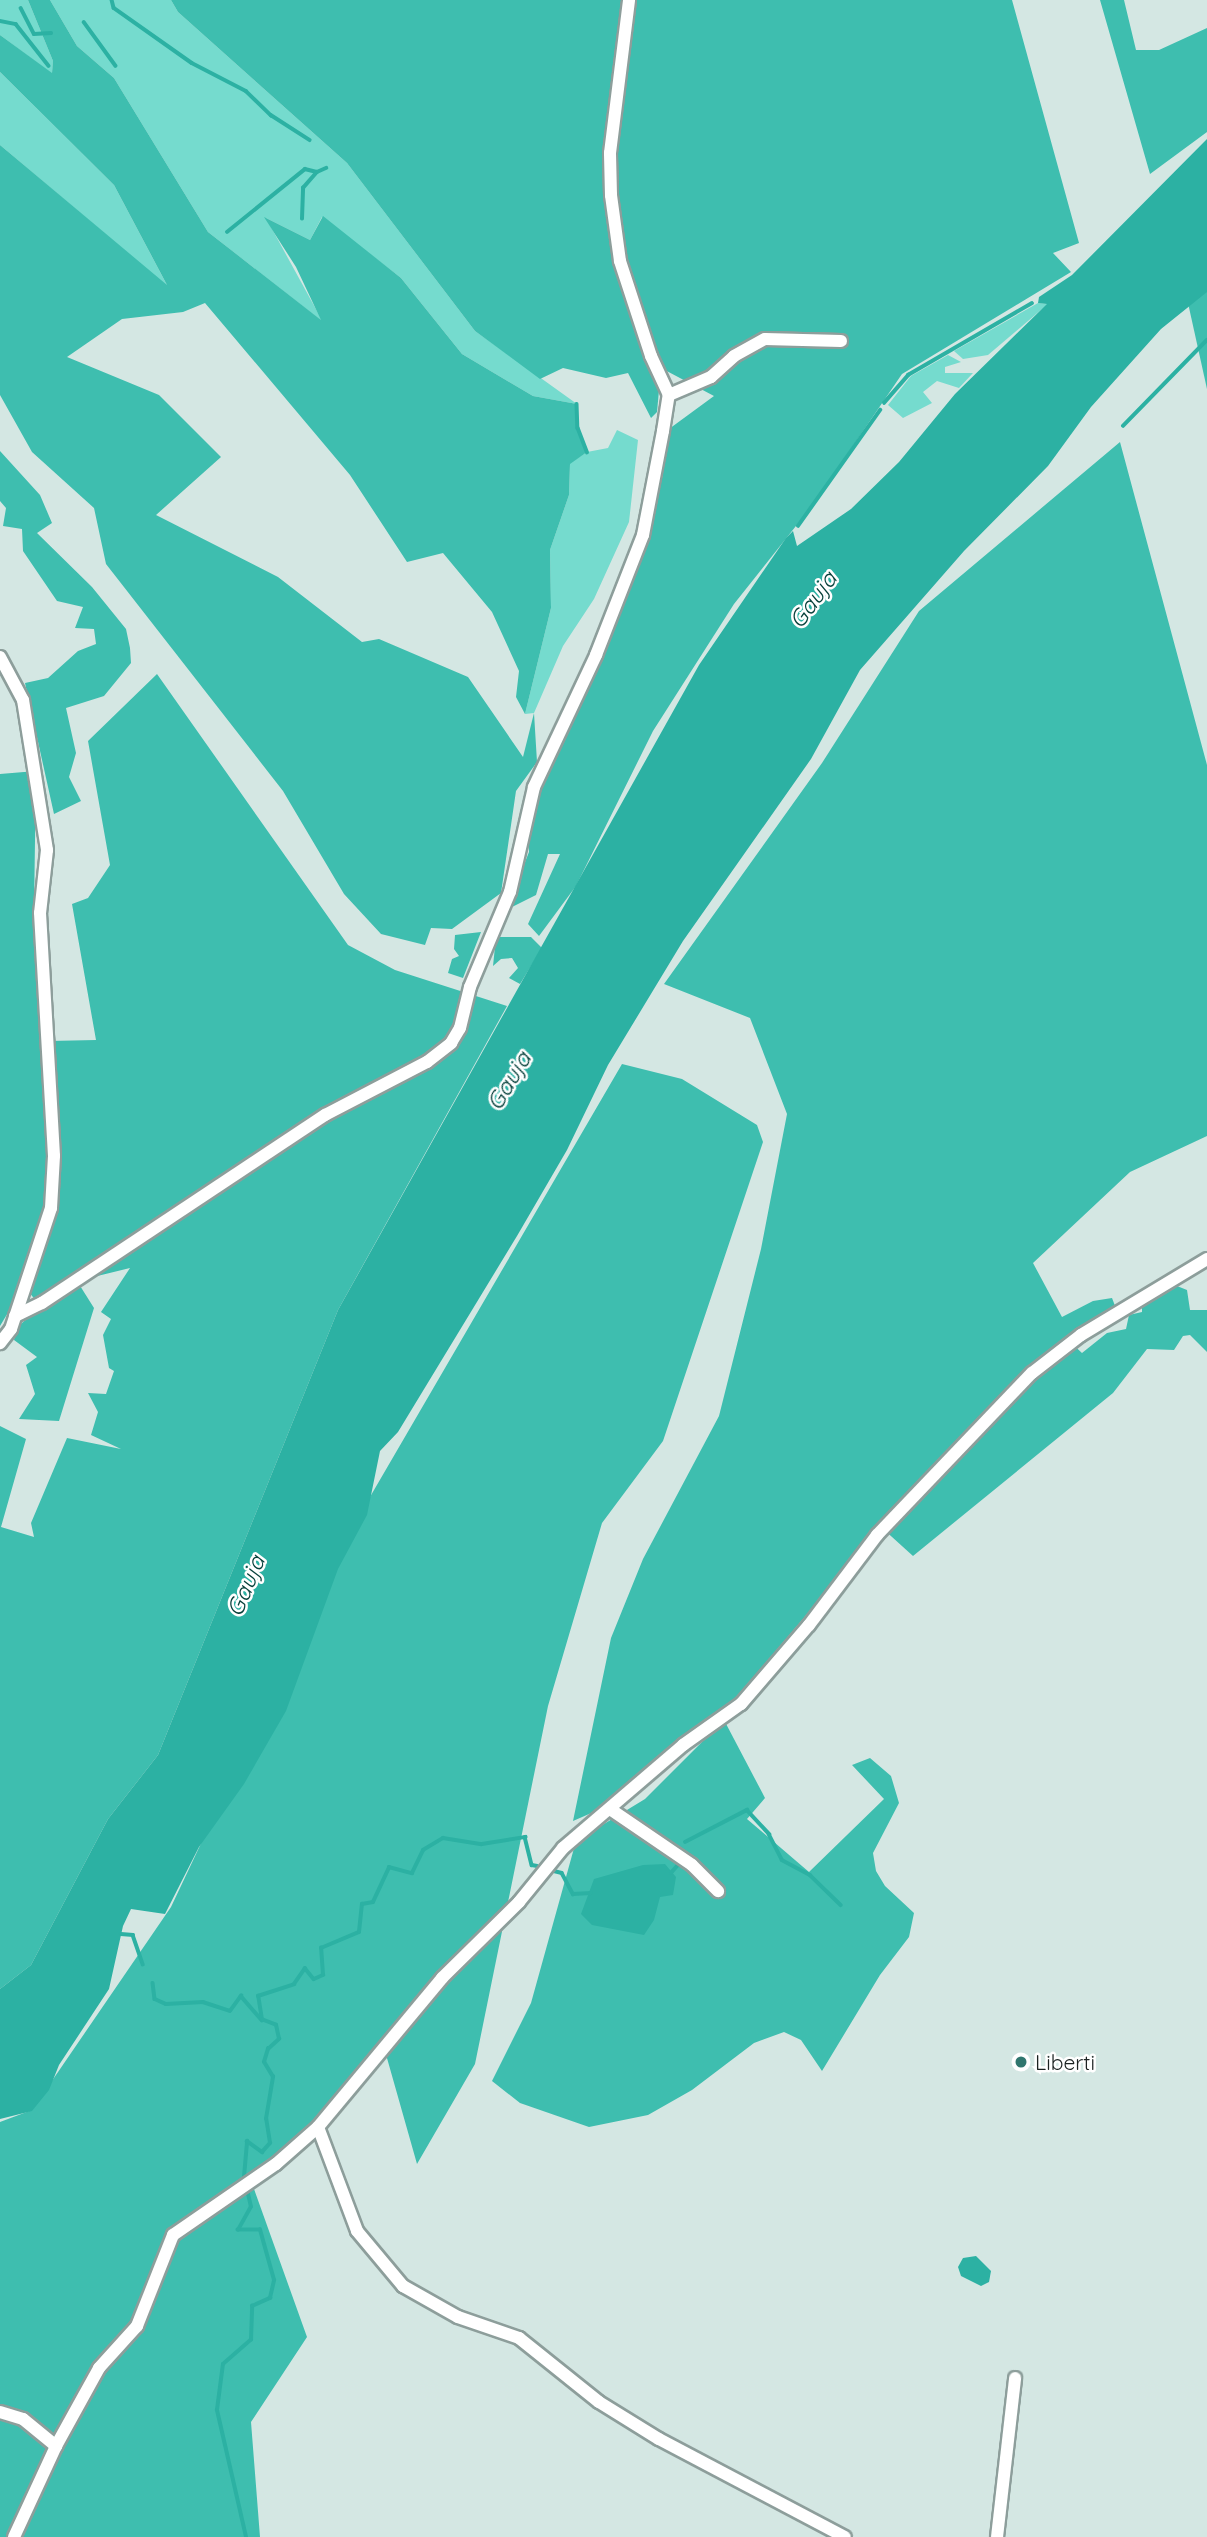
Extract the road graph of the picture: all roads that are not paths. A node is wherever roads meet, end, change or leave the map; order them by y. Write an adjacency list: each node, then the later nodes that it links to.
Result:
1 (629, 0): 3 (street)
2 (841, 341): 4 (street)
3 (660, 376): 4 (street); 5 (street)
4 (684, 384): 5 (street)
5 (669, 395): 8 (street)
6 (0, 657): 8 (street)
7 (1207, 1259): 10 (street)
8 (15, 1316): 9 (street)
9 (0, 1343)
10 (610, 1809): 11 (street); 12 (street)
11 (718, 1891)
12 (318, 2127): 15 (street); 17 (street)
13 (1015, 2378): 18 (street)
14 (0, 2412): 15 (street)
15 (56, 2446): 16 (street)
16 (14, 2537)
17 (845, 2537)
18 (996, 2537)

